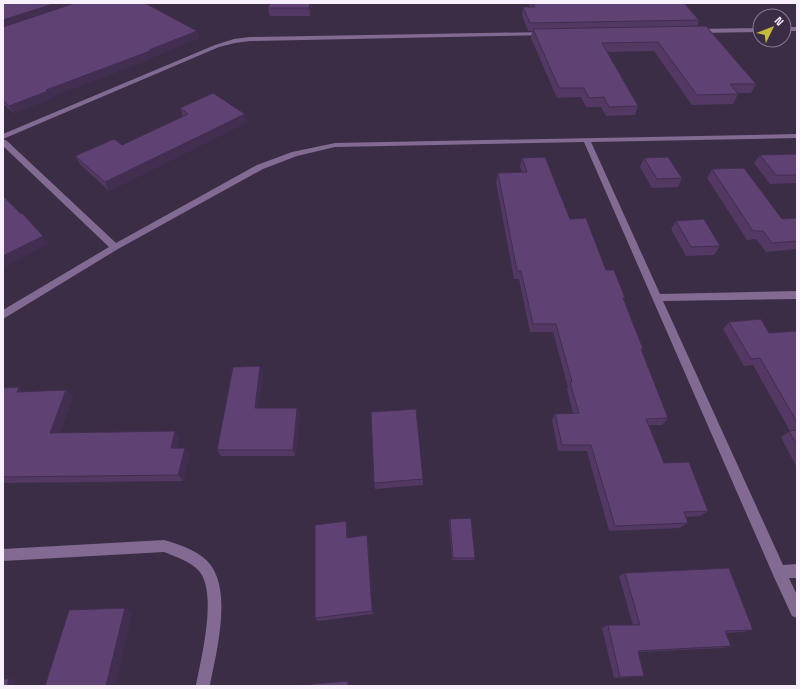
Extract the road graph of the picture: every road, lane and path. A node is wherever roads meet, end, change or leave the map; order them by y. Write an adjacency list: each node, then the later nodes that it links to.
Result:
1 (752, 30): 2 (street)
2 (688, 31)
3 (553, 34): 5 (street)
4 (797, 136): 6 (street)
5 (3, 137)
6 (587, 141): 8 (street); 10 (street)
7 (3, 142): 8 (street)
8 (115, 247): 11 (street)
9 (797, 295): 10 (street)
10 (659, 298): 14 (street)
11 (3, 315)
12 (3, 554): 16 (street)
13 (797, 571): 14 (street)
14 (780, 572): 15 (street)
15 (797, 611)
16 (203, 686)

